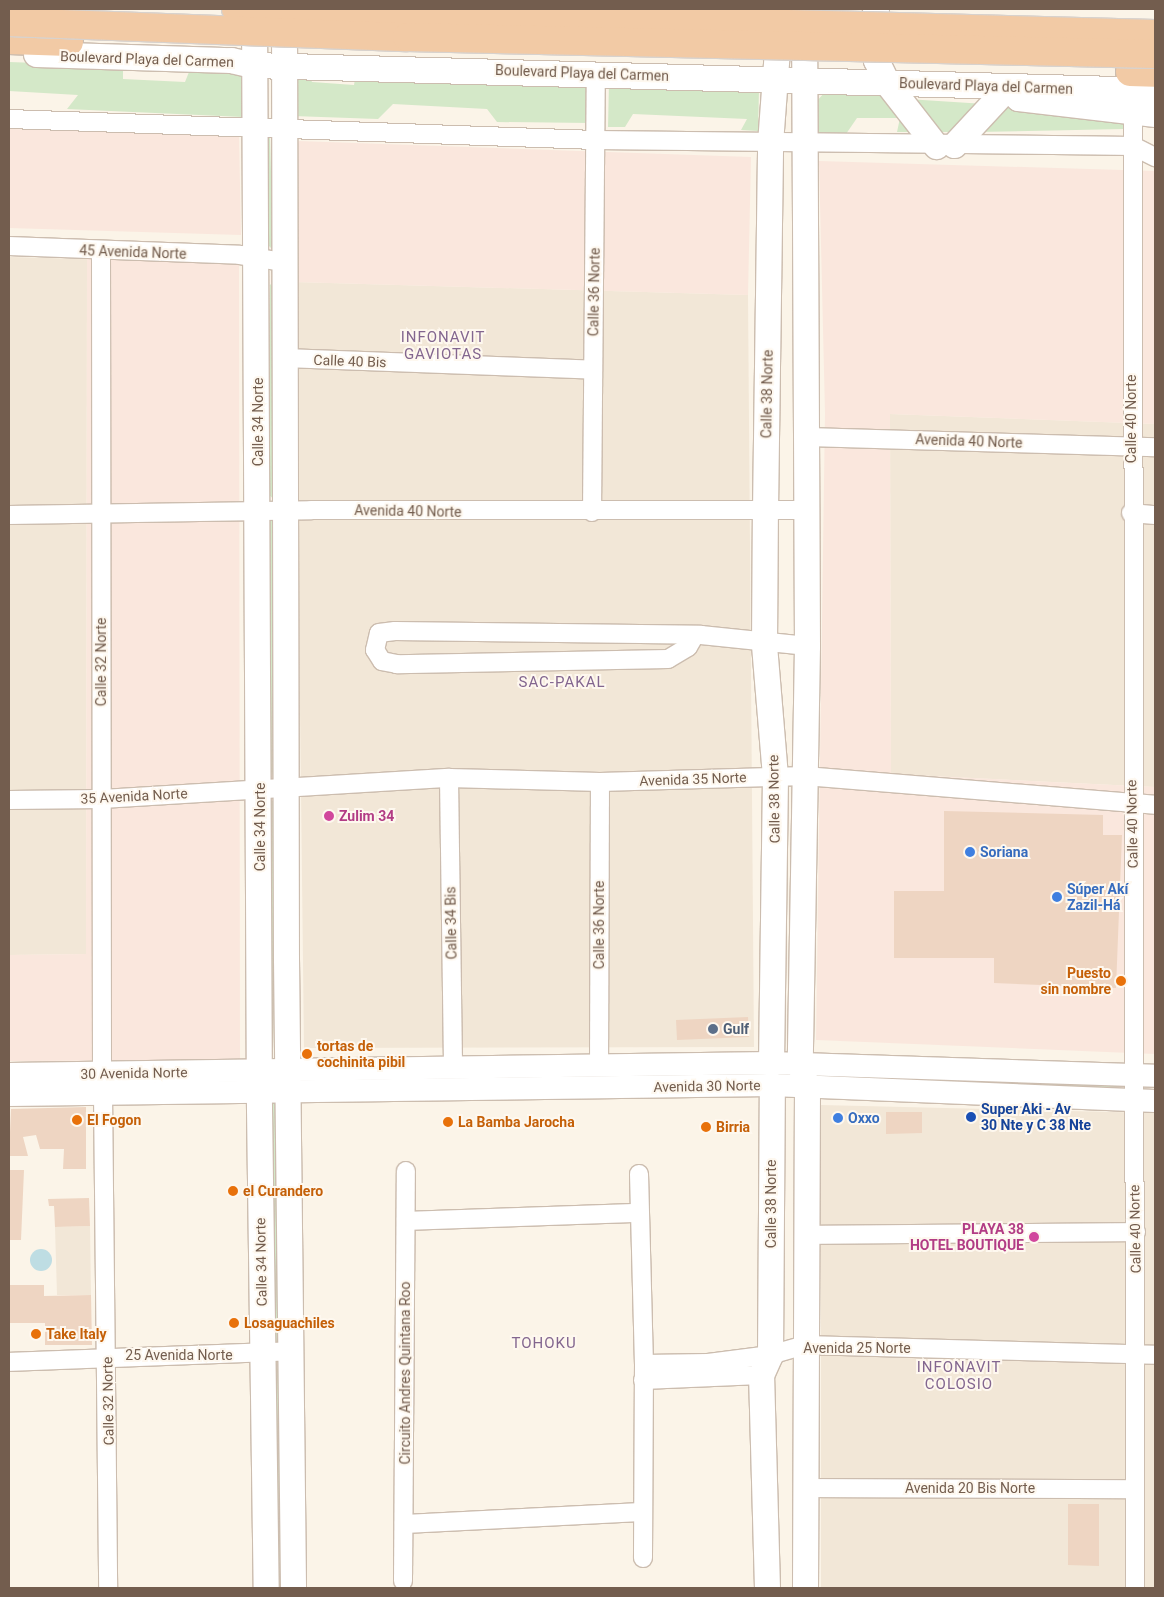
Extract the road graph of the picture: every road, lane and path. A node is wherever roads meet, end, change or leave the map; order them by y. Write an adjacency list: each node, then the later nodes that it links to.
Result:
1 (236, 9): 7 (highway, bridge)
2 (254, 9): 16 (main road, Calle 34 Norte)
3 (284, 9): 17 (main road, Calle 34 Norte)
4 (667, 9): 19 (main road)
5 (780, 9): 20 (main road, Calle 38 Norte)
6 (876, 9): 22 (main road)
7 (414, 10): 10 (highway, bridge)
8 (1155, 17): 10 (highway, bridge)
9 (9, 22): 12 (highway, bridge)
10 (816, 27): 11 (highway, bridge); 12 (highway, bridge); 15 (highway, bridge); 21 (main road); 24 (highway)
11 (1155, 34)
12 (407, 37): 13 (highway, bridge)
13 (9, 40)
14 (9, 53): 16 (main road, Boulevard Playa del Carmen)
15 (1155, 54)
16 (252, 65): 17 (main road, Boulevard Playa del Carmen); 26 (main road, Calle 34 Norte)
17 (284, 66): 18 (main road, Boulevard Playa del Carmen); 27 (main road, Calle 34 Norte)
18 (596, 72): 19 (main road, Boulevard Playa del Carmen); 28 (street, Calle 36 Norte)
19 (644, 75): 20 (main road, Boulevard Playa del Carmen)
20 (774, 78): 21 (main road, Boulevard Playa del Carmen); 29 (main road, Calle 38 Norte)
21 (807, 79): 22 (main road, Boulevard Playa del Carmen); 30 (main road)
22 (887, 83): 23 (main road, Boulevard Playa del Carmen); 31 (main road)
23 (1007, 88): 24 (main road, Boulevard Playa del Carmen); 31 (main road)
24 (1144, 91): 32 (street, Calle 40 Norte)
25 (9, 119): 26 (street)
26 (252, 126): 27 (street); 36 (main road, Calle 34 Norte)
27 (284, 127): 28 (street); 37 (main road, Calle 34 Norte)
28 (596, 140): 29 (street); 39 (street, Calle 36 Norte)
29 (770, 143): 30 (street); 44 (main road, Calle 38 Norte)
30 (805, 144): 31 (street); 40 (main road)
31 (945, 145): 32 (street)
32 (1133, 146): 33 (street); 41 (street, Calle 40 Norte)
33 (1155, 157)
34 (9, 246): 35 (street, 45 Avenida Norte)
35 (101, 252): 36 (street, 45 Avenida Norte); 48 (street, Calle 32 Norte)
36 (258, 258): 37 (street, 45 Avenida Norte); 46 (main road, Calle 34 Norte)
37 (284, 262): 38 (main road, Calle 34 Norte)
38 (287, 358): 39 (street, Calle 40 Bis); 43 (main road, Calle 34 Norte)
39 (594, 370): 47 (street, Calle 36 Norte)
40 (808, 436): 41 (street, Avenida 40 Norte); 45 (main road)
41 (1131, 446): 42 (street); 49 (street, Calle 40 Norte)
42 (1155, 447)
43 (287, 510): 46 (street, Avenida 40 Norte); 47 (street, Avenida 40 Norte); 59 (main road, Calle 34 Norte)
44 (765, 510): 45 (street, Avenida 40 Norte); 47 (street, Avenida 40 Norte); 53 (main road, Calle 38 Norte)
45 (808, 510): 54 (main road)
46 (259, 511): 48 (street, Avenida 40 Norte); 60 (main road, Calle 34 Norte)
47 (592, 512)
48 (101, 514): 50 (street, Avenida 40 Norte); 61 (street, Calle 32 Norte)
49 (1131, 514): 51 (street); 63 (street, Calle 40 Norte)
50 (9, 515)
51 (1155, 515)
52 (695, 635): 52 (street); 53 (street)
53 (764, 644): 54 (street); 55 (main road, Calle 38 Norte)
54 (807, 646): 56 (main road)
55 (775, 776): 56 (street, Avenida 35 Norte); 58 (street, Avenida 35 Norte); 69 (main road, Calle 38 Norte)
56 (805, 776): 63 (street, Avenida 35 Norte); 65 (main road)
57 (449, 778): 58 (street, Avenida 35 Norte); 59 (street, Avenida 35 Norte); 67 (street, Calle 34 Bis)
58 (600, 782): 66 (street, Calle 36 Norte)
59 (286, 789): 60 (street, Avenida 35 Norte); 71 (main road, Calle 34 Norte)
60 (259, 790): 61 (street, 35 Avenida Norte); 72 (main road, Calle 34 Norte)
61 (102, 799): 62 (street, 35 Avenida Norte); 73 (street, Calle 32 Norte)
62 (9, 800)
63 (1131, 804): 64 (street, Avenida 35 Norte); 70 (street, Calle 40 Norte)
64 (1155, 805)
65 (800, 1065): 69 (street, Avenida 30 Norte); 70 (street, Avenida 30 Norte); 74 (main road)
66 (599, 1067): 67 (street, Avenida 30 Norte); 69 (street, Avenida 30 Norte)
67 (453, 1069): 71 (street, Avenida 30 Norte)
68 (9, 1074): 73 (street, 30 Avenida Norte)
69 (771, 1074): 71 (street, Avenida 30 Norte); 74 (street, Avenida 30 Norte); 90 (main road, Calle 38 Norte)
70 (1145, 1075): 76 (street, Calle 40 Norte)
71 (287, 1080): 72 (street, Avenida 30 Norte); 84 (main road, Calle 34 Norte)
72 (259, 1081): 73 (street, 30 Avenida Norte); 85 (main road, Calle 34 Norte)
73 (103, 1084): 75 (street); 88 (street, Calle 32 Norte)
74 (807, 1088): 76 (street, Avenida 30 Norte); 82 (main road)
75 (9, 1095)
76 (1145, 1100): 81 (street, Calle 40 Norte)
77 (406, 1171): 80 (street, Circuito Andres Quintana Roo)
78 (639, 1174): 79 (street)
79 (639, 1214): 80 (street); 91 (street)
80 (406, 1222): 95 (street, Circuito Andres Quintana Roo)
81 (1136, 1232): 82 (street); 86 (street, Calle 40 Norte)
82 (804, 1235): 83 (main road)
83 (805, 1345): 86 (street, Avenida 25 Norte); 90 (street, Avenida 25 Norte); 92 (main road)
84 (289, 1351): 85 (street, 25 Avenida Norte); 100 (main road, Calle 34 Norte)
85 (262, 1355): 88 (street, 25 Avenida Norte); 99 (main road, Calle 34 Norte)
86 (1137, 1355): 87 (street, Avenida 25 Norte); 93 (street, Calle 40 Norte)
87 (1155, 1355)
88 (107, 1356): 89 (street, 25 Avenida Norte); 98 (street, Calle 32 Norte)
89 (9, 1362)
90 (766, 1365): 91 (street); 101 (main road, Calle 38 Norte)
91 (644, 1372): 94 (street)
92 (806, 1488): 93 (street, Avenida 20 Bis Norte); 102 (main road)
93 (1134, 1489): 103 (street, Calle 40 Norte)
94 (642, 1512): 95 (street); 96 (street)
95 (404, 1524): 97 (street, Circuito Andres Quintana Roo)
96 (643, 1558)
97 (403, 1581)
98 (108, 1588)
99 (266, 1588)
100 (293, 1588)
101 (767, 1588)
102 (805, 1588)
103 (1135, 1588)

